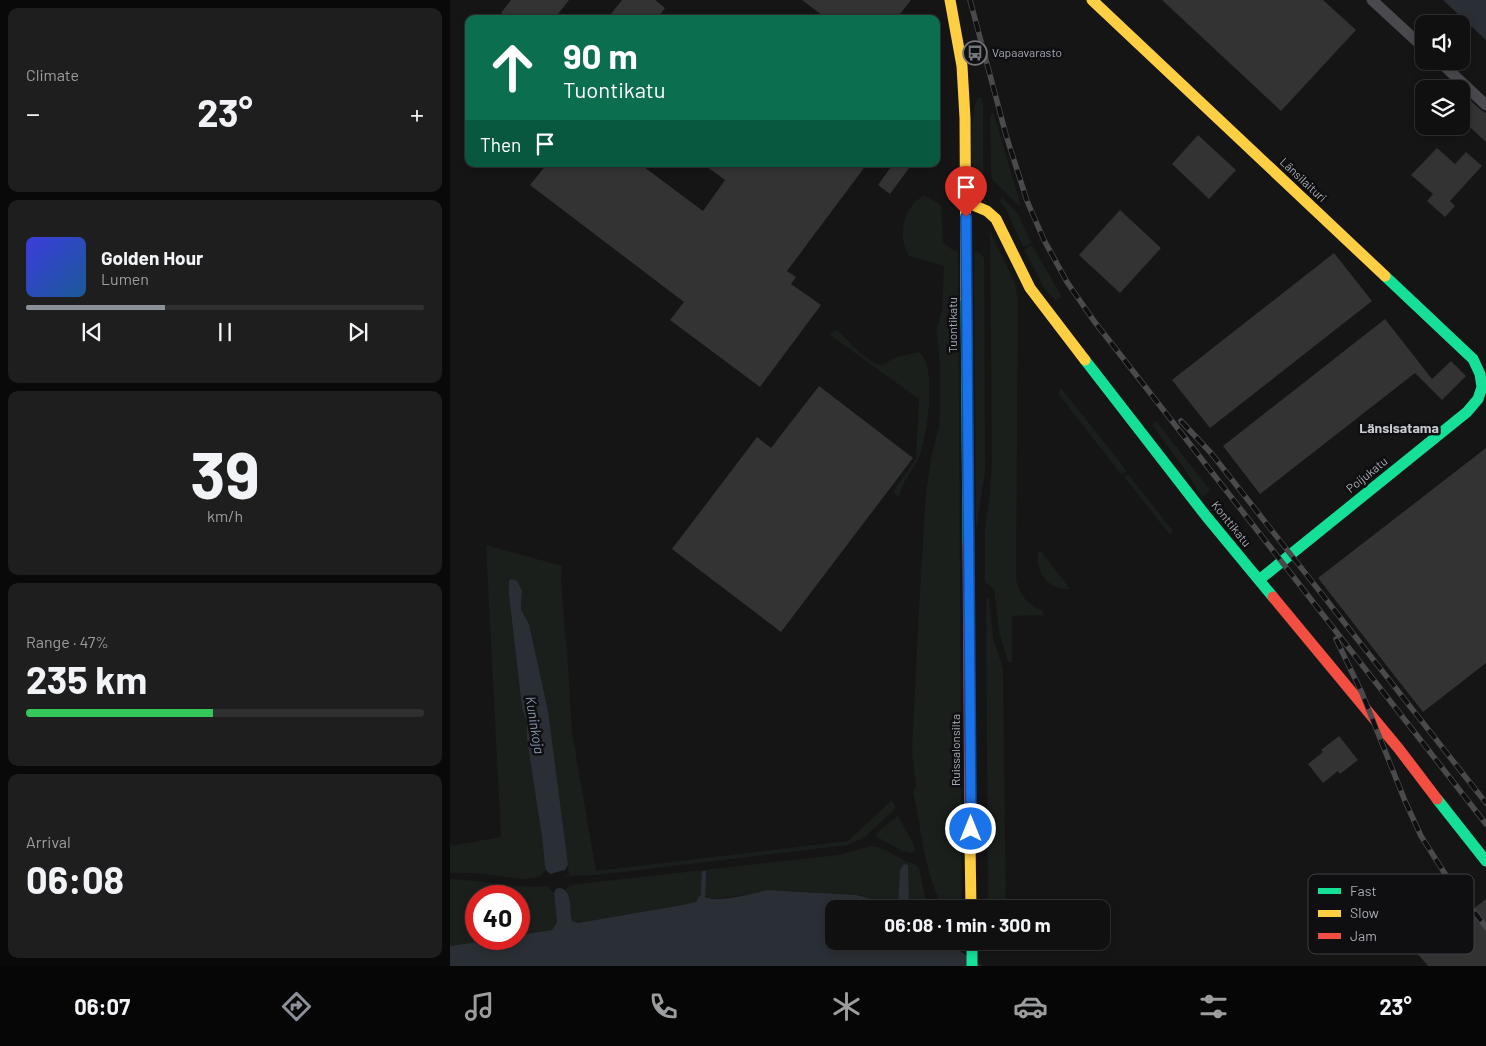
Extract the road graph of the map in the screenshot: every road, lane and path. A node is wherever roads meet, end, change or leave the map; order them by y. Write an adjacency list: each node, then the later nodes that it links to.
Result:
1 (950, 0): 7 (street, Tuontikatu)
2 (1092, 0): 8 (street, Länsilaituri)
3 (1372, 0): 4 (street)
4 (1415, 40)
5 (1449, 70): 6 (street)
6 (1486, 105)
7 (966, 202): 9 (street, Konttikatu); 10 (street, Tuontikatu)
8 (1484, 386): 9 (street, Poijukatu)
9 (1259, 580): 11 (street, Konttikatu)
10 (969, 651): 12 (street, Ruissalonsilta)
11 (1486, 861)
12 (971, 900)
13 (972, 950): 14 (street)
14 (972, 966)

